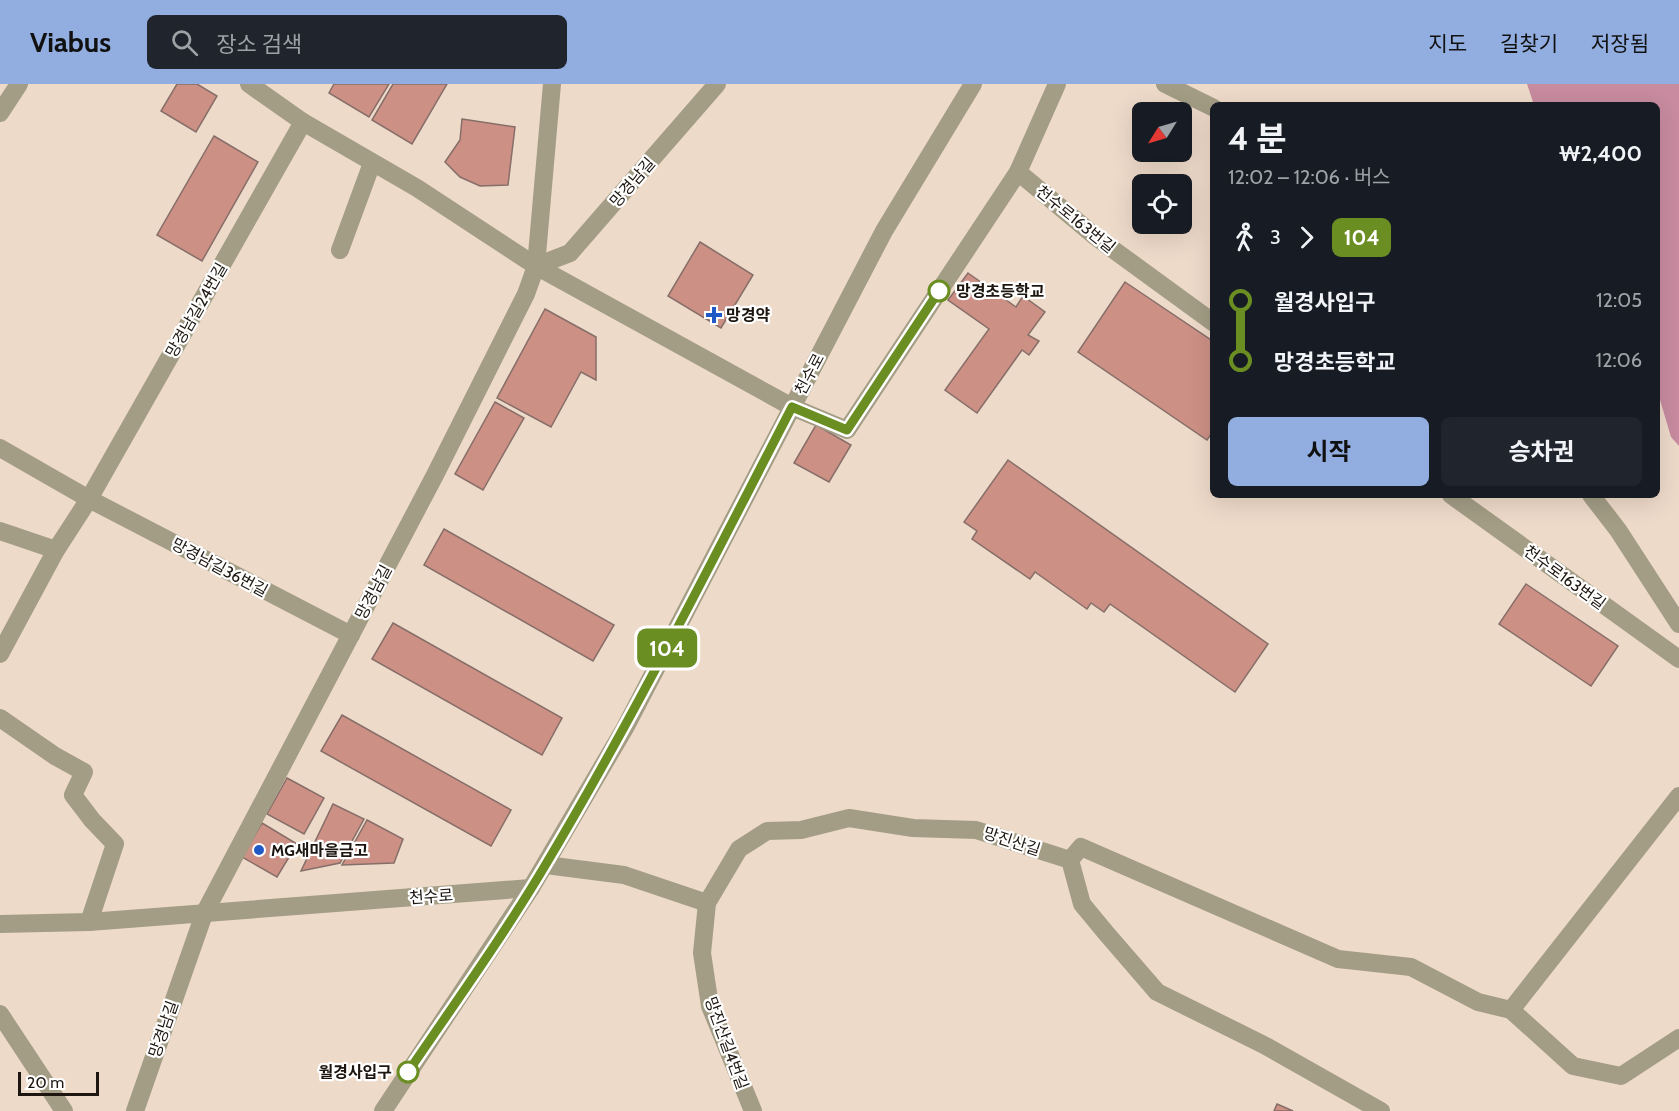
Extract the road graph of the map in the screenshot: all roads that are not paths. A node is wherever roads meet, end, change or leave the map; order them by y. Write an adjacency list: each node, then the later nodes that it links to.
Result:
1 (18, 84): 9 (street)
2 (249, 84): 10 (street)
3 (552, 84): 14 (street, 망경남길)
4 (717, 84): 14 (street, 망경남길)
5 (973, 84): 16 (street, 천수로)
6 (1057, 84): 12 (street)
7 (1165, 84): 8 (street)
8 (1210, 106)
9 (0, 113)
10 (303, 122): 11 (street); 20 (street, 망경남길24번길)
11 (372, 163): 13 (street); 14 (street)
12 (1018, 172): 15 (street, 천수로163번길); 16 (street)
13 (340, 250)
14 (536, 267): 16 (street); 24 (street, 망경남길)
15 (1210, 320)
16 (792, 407): 30 (street, 천수로)
17 (0, 448): 20 (street, 망경남길36번길)
18 (1455, 498): 26 (street, 천수로163번길)
19 (1593, 498): 23 (street)
20 (90, 499): 22 (street); 24 (street, 망경남길36번길)
21 (0, 531): 22 (street)
22 (56, 550): 25 (street)
23 (1679, 624)
24 (351, 635): 33 (street, 망경남길)
25 (0, 654)
26 (1679, 659)
27 (0, 718): 34 (street)
28 (1679, 796): 36 (street)
29 (1070, 860): 32 (street, 망진산길); 36 (street); 43 (street)
30 (546, 865): 31 (street, 천수로); 32 (street)
31 (531, 888): 33 (street, 천수로); 41 (street, 천수로)
32 (707, 903): 42 (street, 망진산길4번길)
33 (204, 914): 34 (street); 40 (street, 망경남길)
34 (88, 922): 35 (street)
35 (0, 924)
36 (1512, 1010): 38 (street)
37 (0, 1014): 39 (street)
38 (1679, 1038)
39 (64, 1111)
40 (135, 1111)
41 (383, 1111)
42 (753, 1111)
43 (1381, 1111)

